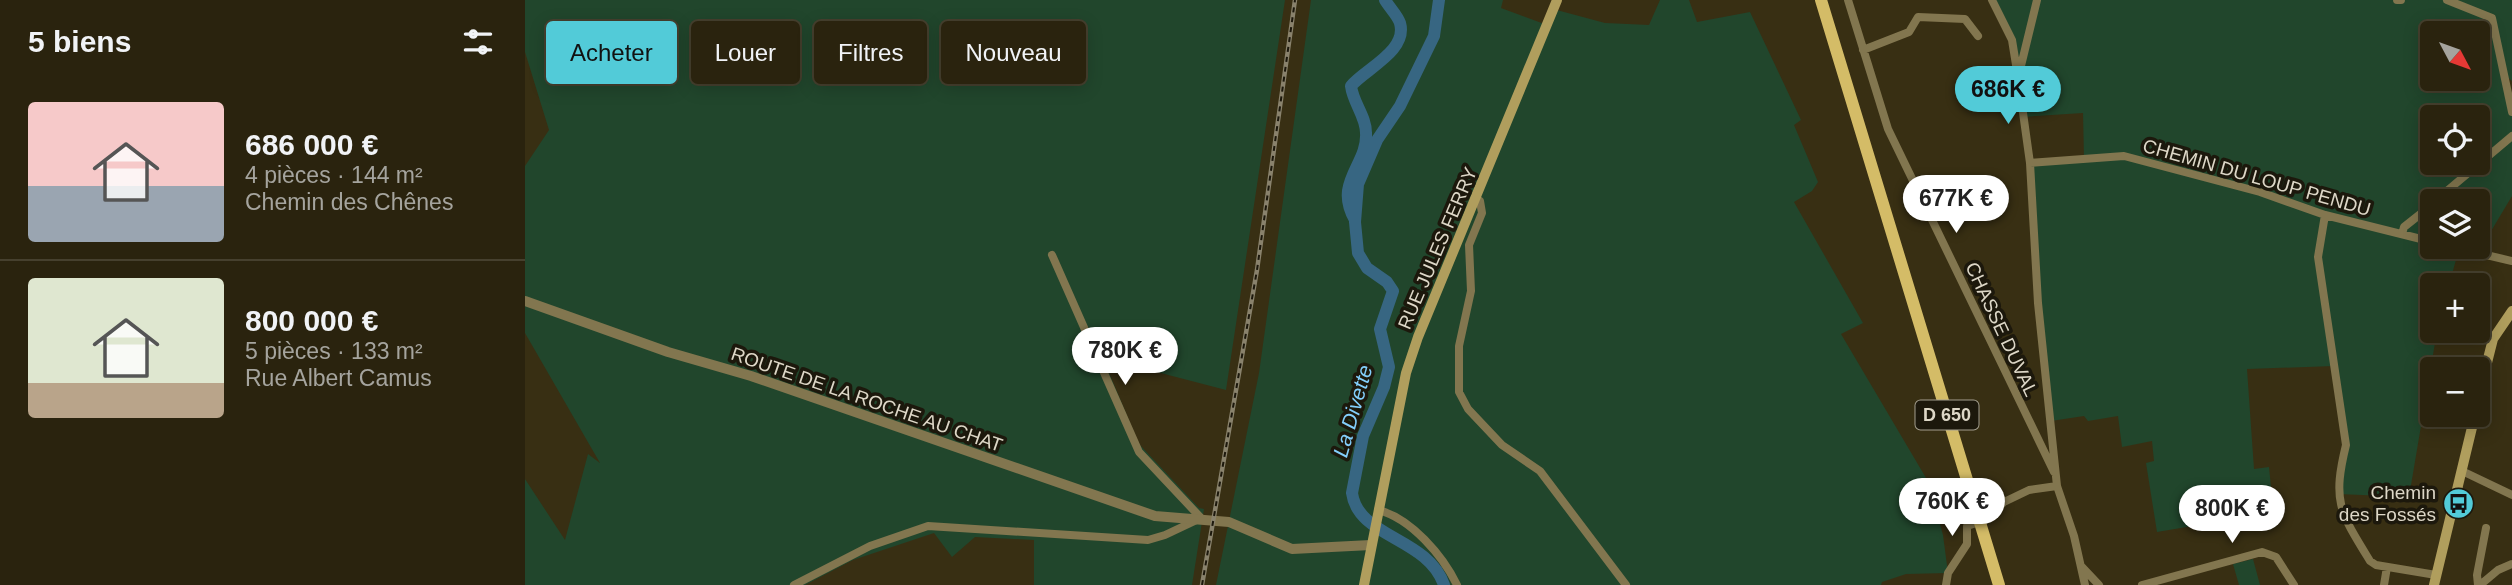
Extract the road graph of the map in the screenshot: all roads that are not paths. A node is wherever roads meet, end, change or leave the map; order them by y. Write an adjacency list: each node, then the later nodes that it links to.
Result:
1 (1557, 0): 14 (main road, RUE JULES FERRY)
2 (1821, 0): 32 (main road, D 650)
3 (1848, 0): 8 (street, CHASSE DUVAL)
4 (1992, 0): 9 (street)
5 (2037, 0): 9 (street)
6 (2447, 0): 10 (street)
7 (1978, 36): 8 (street)
8 (1863, 50): 27 (street, CHASSE DUVAL)
9 (2018, 77): 12 (street)
10 (2512, 112)
11 (2512, 136): 13 (street)
12 (2030, 163): 16 (street, CHEMIN DU LOUP PENDU); 27 (street)
13 (2449, 189)
14 (1476, 198): 30 (main road, RUE JULES FERRY); 42 (street)
15 (2420, 214): 17 (street)
16 (2325, 215): 17 (street, CHEMIN DU LOUP PENDU); 37 (street)
17 (2402, 234): 18 (street, CHEMIN DU LOUP PENDU)
18 (2420, 239)
19 (1052, 255): 31 (street)
20 (2490, 256): 21 (street)
21 (2512, 261)
22 (525, 301): 31 (street, ROUTE DE LA ROCHE AU CHAT)
23 (2512, 311): 24 (main road)
24 (2488, 357)
25 (2472, 427): 26 (main road)
26 (2462, 471): 29 (street); 38 (main road)
27 (2055, 475): 28 (street)
28 (2056, 486): 32 (street); 36 (street)
29 (2512, 495)
30 (1377, 514): 34 (main road, RUE JULES FERRY); 41 (street)
31 (1201, 518): 34 (street, ROUTE DE LA ROCHE AU CHAT); 39 (street)
32 (1980, 522): 43 (street); 44 (main road, D 650)
33 (2486, 528): 50 (street)
34 (1371, 545): 40 (main road, RUE JULES FERRY)
35 (2512, 564): 50 (street)
36 (2081, 567): 45 (street); 46 (street)
37 (2387, 567): 38 (street); 49 (street)
38 (2435, 580)
39 (794, 585)
40 (1364, 585)
41 (1457, 585)
42 (1626, 585)
43 (1946, 585)
44 (1999, 585)
45 (2085, 585)
46 (2099, 585)
47 (2142, 585): 48 (street)
48 (2294, 585)
49 (2384, 585)
50 (2479, 585)

